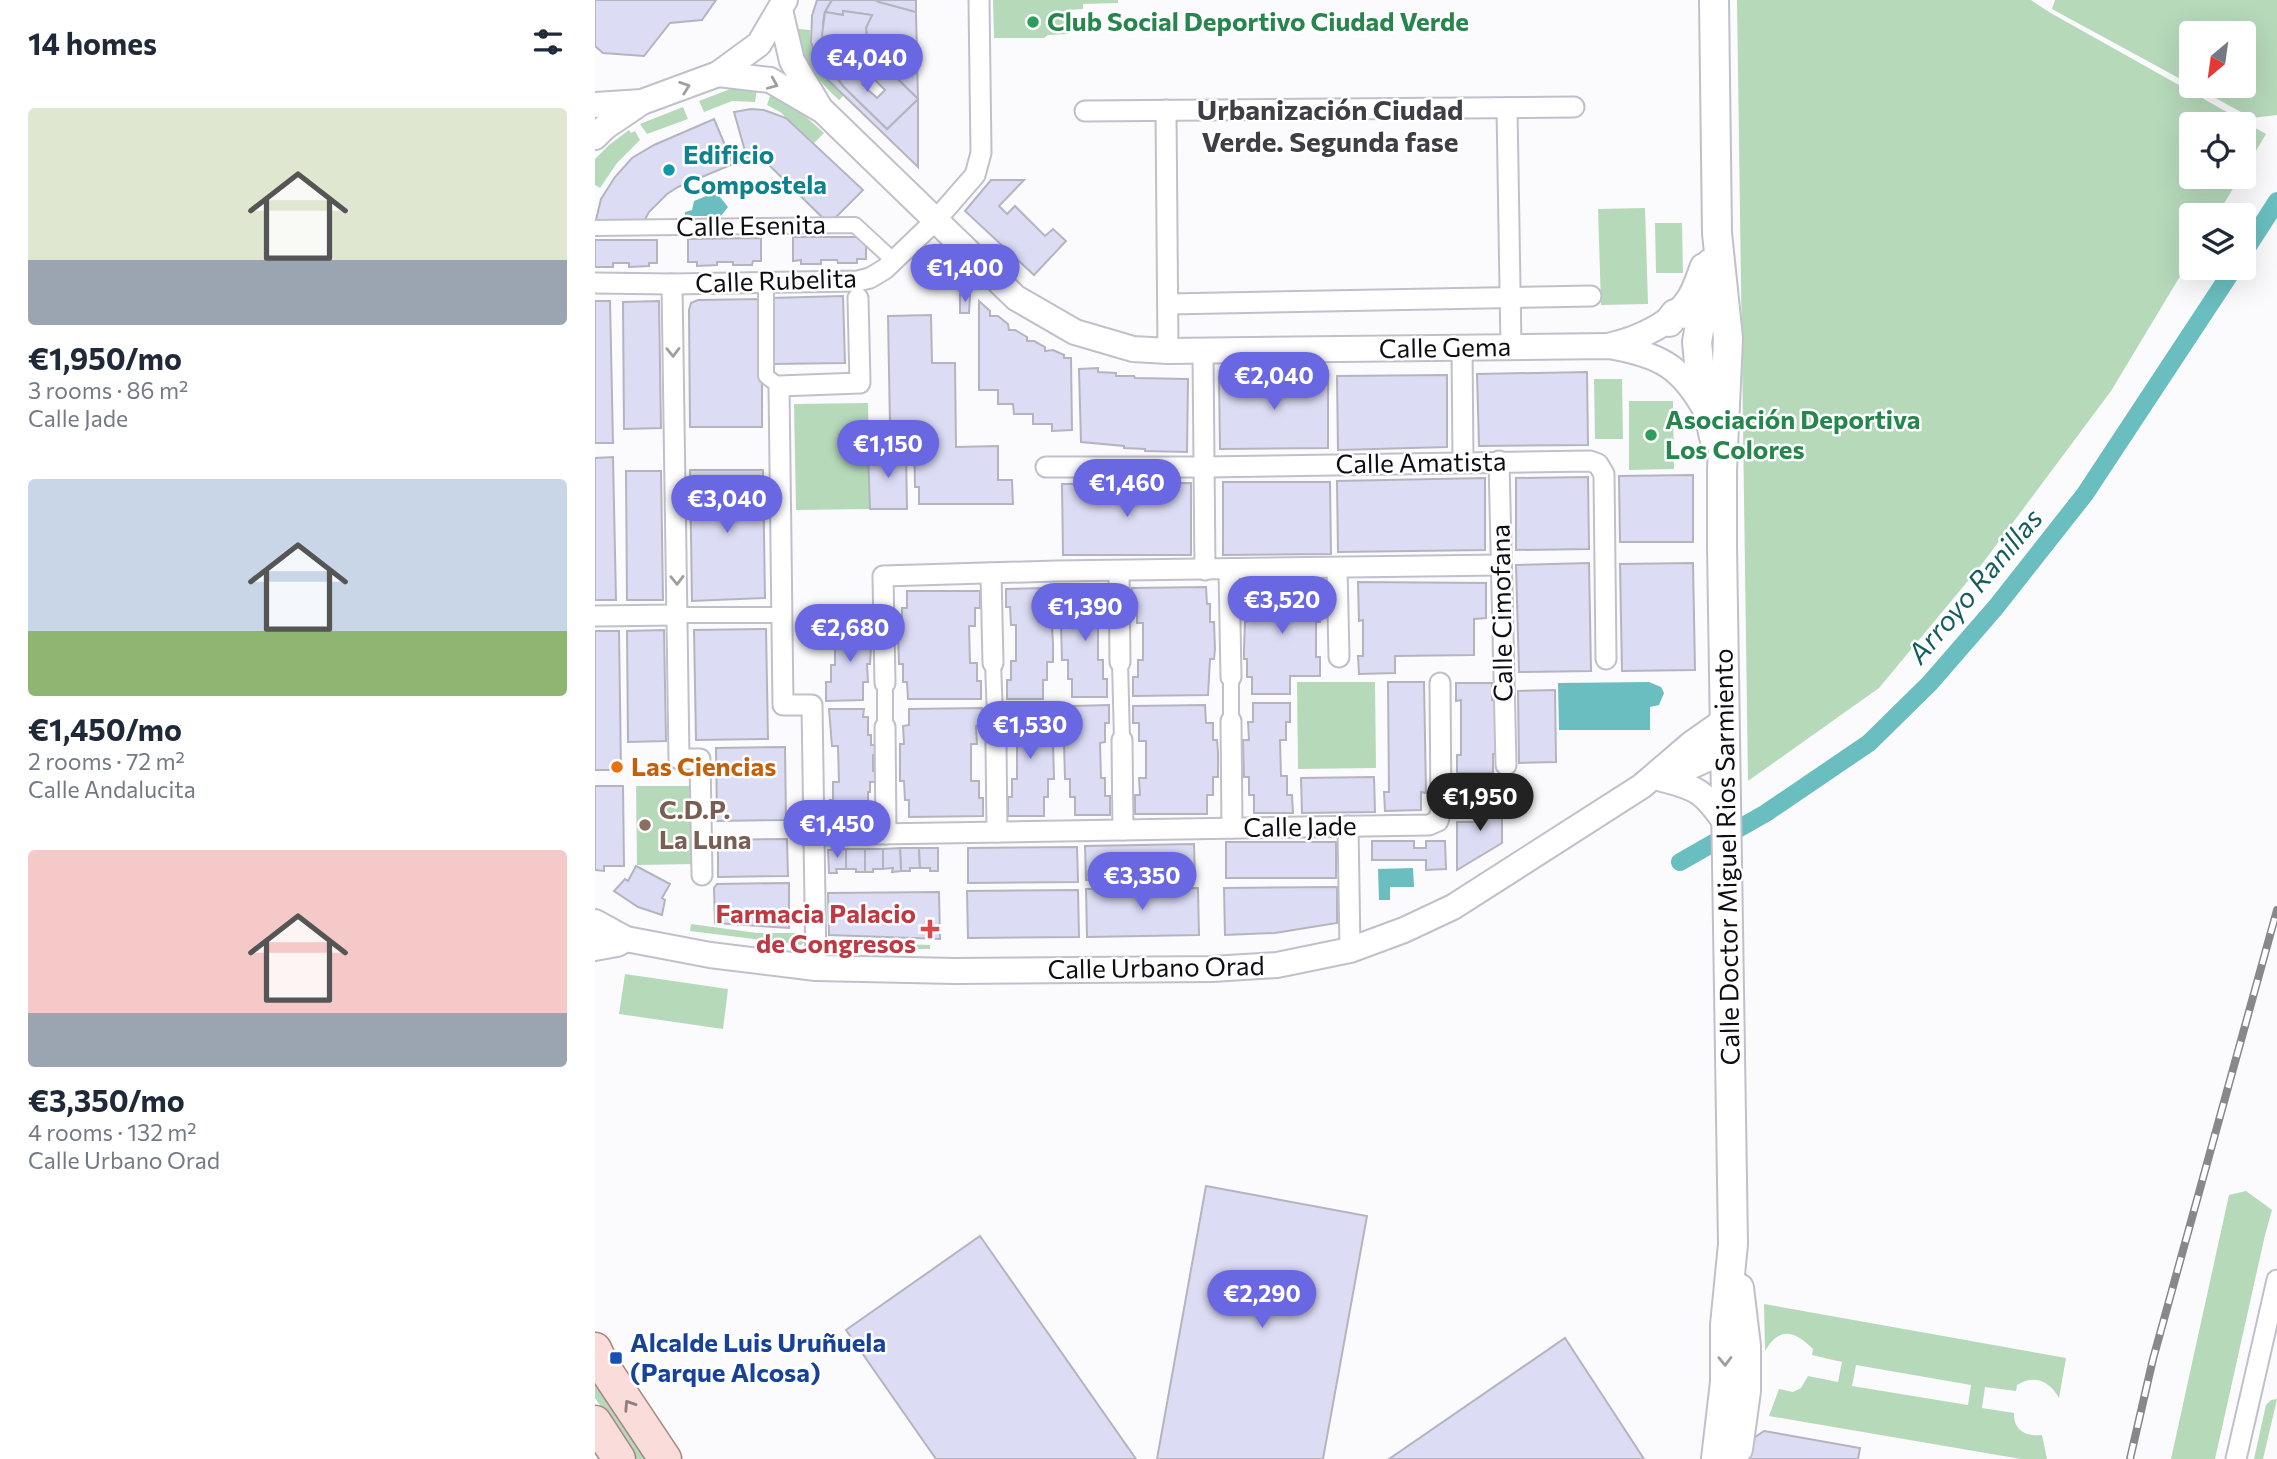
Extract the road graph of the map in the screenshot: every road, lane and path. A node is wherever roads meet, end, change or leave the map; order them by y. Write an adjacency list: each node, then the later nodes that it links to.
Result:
1 (979, 0): 13 (street, Calle Rubelita)
2 (1714, 0): 15 (main road, Calle Doctor Miguel Rios Sarmiento)
3 (783, 5): 4 (street); 10 (street)
4 (718, 74): 5 (street, one-way to 4); 10 (street, one-way to 10)
5 (642, 102): 6 (street); 12 (street)
6 (595, 106)
7 (1574, 107): 8 (street)
8 (1507, 108): 9 (street); 22 (street)
9 (1166, 110): 11 (street); 23 (street)
10 (823, 111): 13 (street, Calle Gema)
11 (1086, 111)
12 (595, 137)
13 (935, 221): 16 (street, Calle Rubelita); 29 (street, Calle Gema)
14 (595, 229): 16 (street, Calle Esenita)
15 (1717, 233): 24 (main road, Calle Doctor Miguel Rios Sarmiento); 25 (main road, Calle Doctor Miguel Rios Sarmiento)
16 (894, 261): 20 (street, Calle Rubelita)
17 (766, 282): 19 (street, Calle Rubelita); 20 (street, Calle Rubelita); 33 (street)
18 (595, 283): 19 (street, Calle Rubelita)
19 (672, 284): 46 (street, one-way to 46)
20 (858, 289): 33 (street)
21 (1591, 296): 22 (street)
22 (1510, 298): 23 (street); 26 (street)
23 (1168, 304): 29 (street)
24 (1682, 317): 25 (street); 27 (street, Calle Gema); 31 (street, Calle Doctor Miguel Rios Sarmiento); 32 (main road, Calle Doctor Miguel Rios Sarmiento)
25 (1728, 338): 32 (street); 39 (main road, Calle Doctor Miguel Rios Sarmiento)
26 (1511, 346): 27 (street, Calle Gema); 28 (street, Calle Gema)
27 (1609, 346): 31 (street, Calle Gema)
28 (1462, 348): 30 (street, Calle Gema); 36 (street)
29 (1168, 351): 30 (street, Calle Gema)
30 (1203, 351): 38 (street)
31 (1671, 365): 32 (street); 34 (street, Calle Gema)
32 (1700, 373): 34 (main road, Calle Doctor Miguel Rios Sarmiento)
33 (779, 386): 47 (street)
34 (1710, 419): 39 (main road, Calle Doctor Miguel Rios Sarmiento)
35 (1499, 461): 36 (street, Calle Amatista); 40 (street, Calle Cimofana); 50 (street, Calle Amatista)
36 (1463, 462): 38 (street, Calle Amatista)
37 (1046, 467): 38 (street, Calle Amatista)
38 (1205, 467): 43 (street)
39 (1722, 470): 56 (main road, Calle Doctor Miguel Rios Sarmiento)
40 (1501, 565): 41 (street); 63 (street, Calle Cimofana)
41 (1338, 568): 42 (street); 49 (street)
42 (1229, 569): 43 (street); 53 (street)
43 (1205, 570): 44 (street)
44 (1119, 571): 45 (street); 51 (street)
45 (991, 573): 52 (street); 54 (street)
46 (677, 615): 47 (street); 48 (street); 72 (street)
47 (782, 615): 71 (street)
48 (595, 616)
49 (1339, 657)
50 (1606, 659)
51 (1120, 662): 59 (street)
52 (993, 663): 60 (street)
53 (1231, 677): 57 (street)
54 (884, 683): 58 (street)
55 (1440, 683): 66 (street, Calle Jade)
56 (1725, 720): 61 (street, Calle Urbano Orad); 62 (main road, Calle Doctor Miguel Rios Sarmiento)
57 (1231, 721): 67 (street)
58 (885, 727): 70 (street)
59 (1122, 740): 68 (street)
60 (996, 744): 69 (street)
61 (1691, 744): 62 (street); 64 (street, Calle Urbano Orad)
62 (1725, 751): 64 (street, Calle Urbano Orad); 65 (main road, Calle Doctor Miguel Rios Sarmiento)
63 (1506, 765)
64 (1652, 783): 65 (street); 76 (street, Calle Urbano Orad)
65 (1725, 822): 81 (main road, Calle Doctor Miguel Rios Sarmiento)
66 (1348, 827): 67 (street, Calle Jade); 76 (street)
67 (1232, 828): 68 (street, Calle Jade)
68 (1122, 830): 69 (street, Calle Jade)
69 (997, 832): 70 (street, Calle Jade)
70 (886, 834): 71 (street, Calle Jade)
71 (814, 835): 77 (street)
72 (702, 875)
73 (595, 922): 74 (street)
74 (627, 939): 75 (street); 77 (street, Calle Urbano Orad)
75 (595, 948)
76 (1350, 950): 77 (street, Calle Urbano Orad)
77 (816, 968)
78 (2277, 1280): 84 (street)
79 (595, 1349): 83 (main road, one-way to 79)
80 (595, 1422): 82 (main road)
81 (1727, 1454)
82 (619, 1459)
83 (665, 1459)
84 (2236, 1459)

